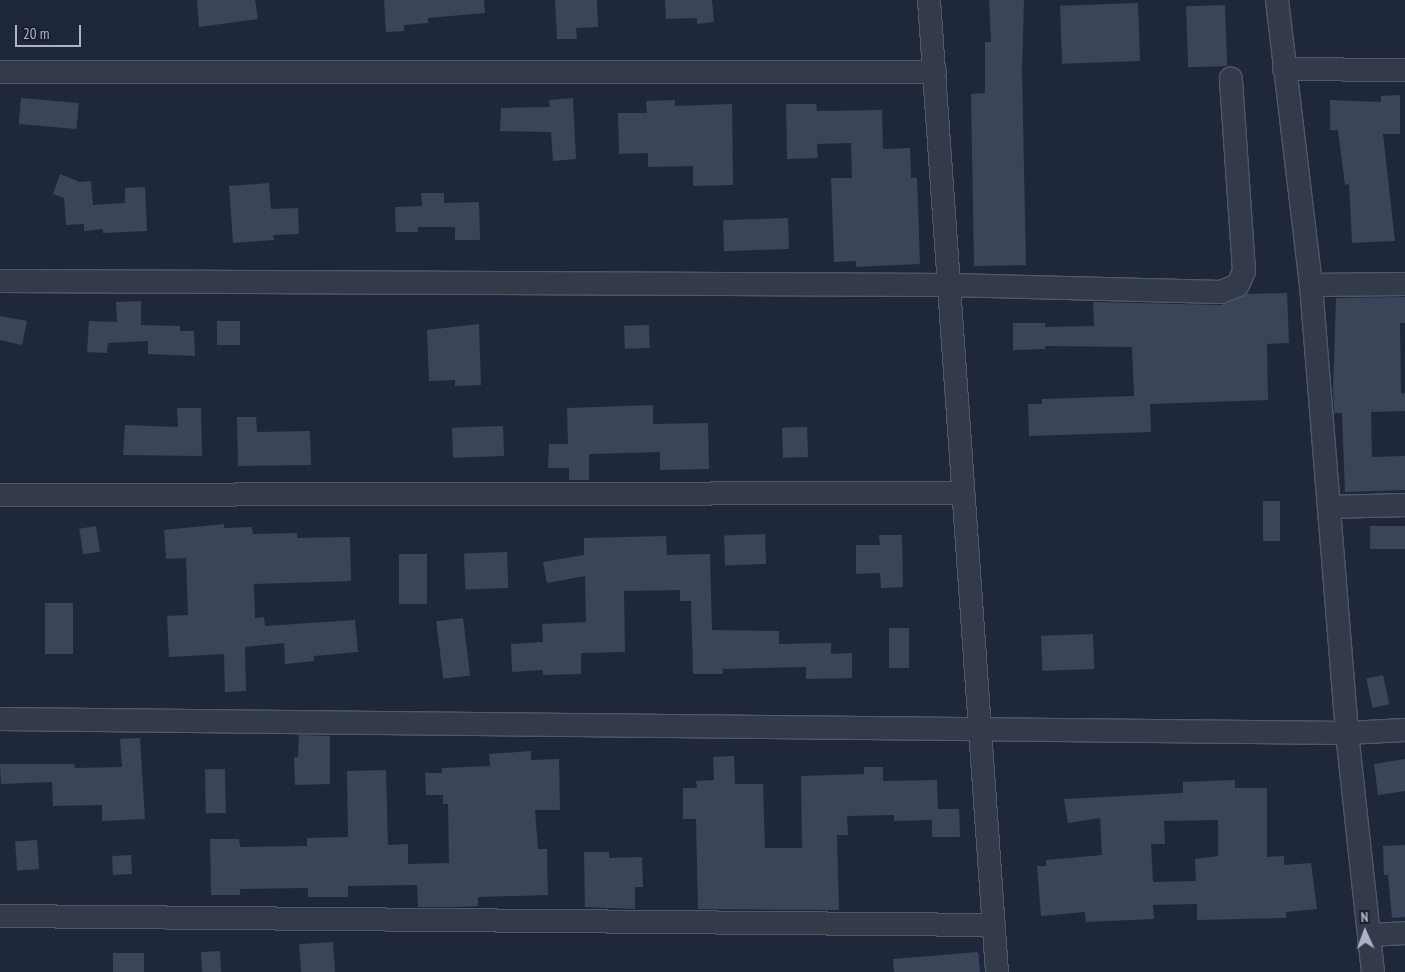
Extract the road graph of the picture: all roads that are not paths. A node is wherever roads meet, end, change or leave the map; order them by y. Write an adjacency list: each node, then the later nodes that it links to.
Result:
1 (929, 0): 6 (street)
2 (1277, 0): 3 (street)
3 (1284, 69): 4 (street); 11 (street)
4 (1405, 70)
5 (0, 72): 6 (street)
6 (935, 72): 10 (street)
7 (1231, 78): 10 (street)
8 (0, 281): 10 (street)
9 (1405, 284): 11 (street)
10 (949, 285): 12 (street)
11 (1311, 285): 15 (street)
12 (963, 493): 13 (street); 17 (street)
13 (0, 495)
14 (1405, 505): 15 (street)
15 (1329, 507): 19 (street)
16 (0, 719): 17 (street)
17 (980, 728): 19 (street); 21 (street)
18 (1405, 730): 19 (street)
19 (1347, 733): 23 (street)
20 (0, 916): 21 (street)
21 (993, 925): 24 (street)
22 (1405, 933): 23 (street)
23 (1369, 935): 25 (street)
24 (996, 972)
25 (1373, 972)

